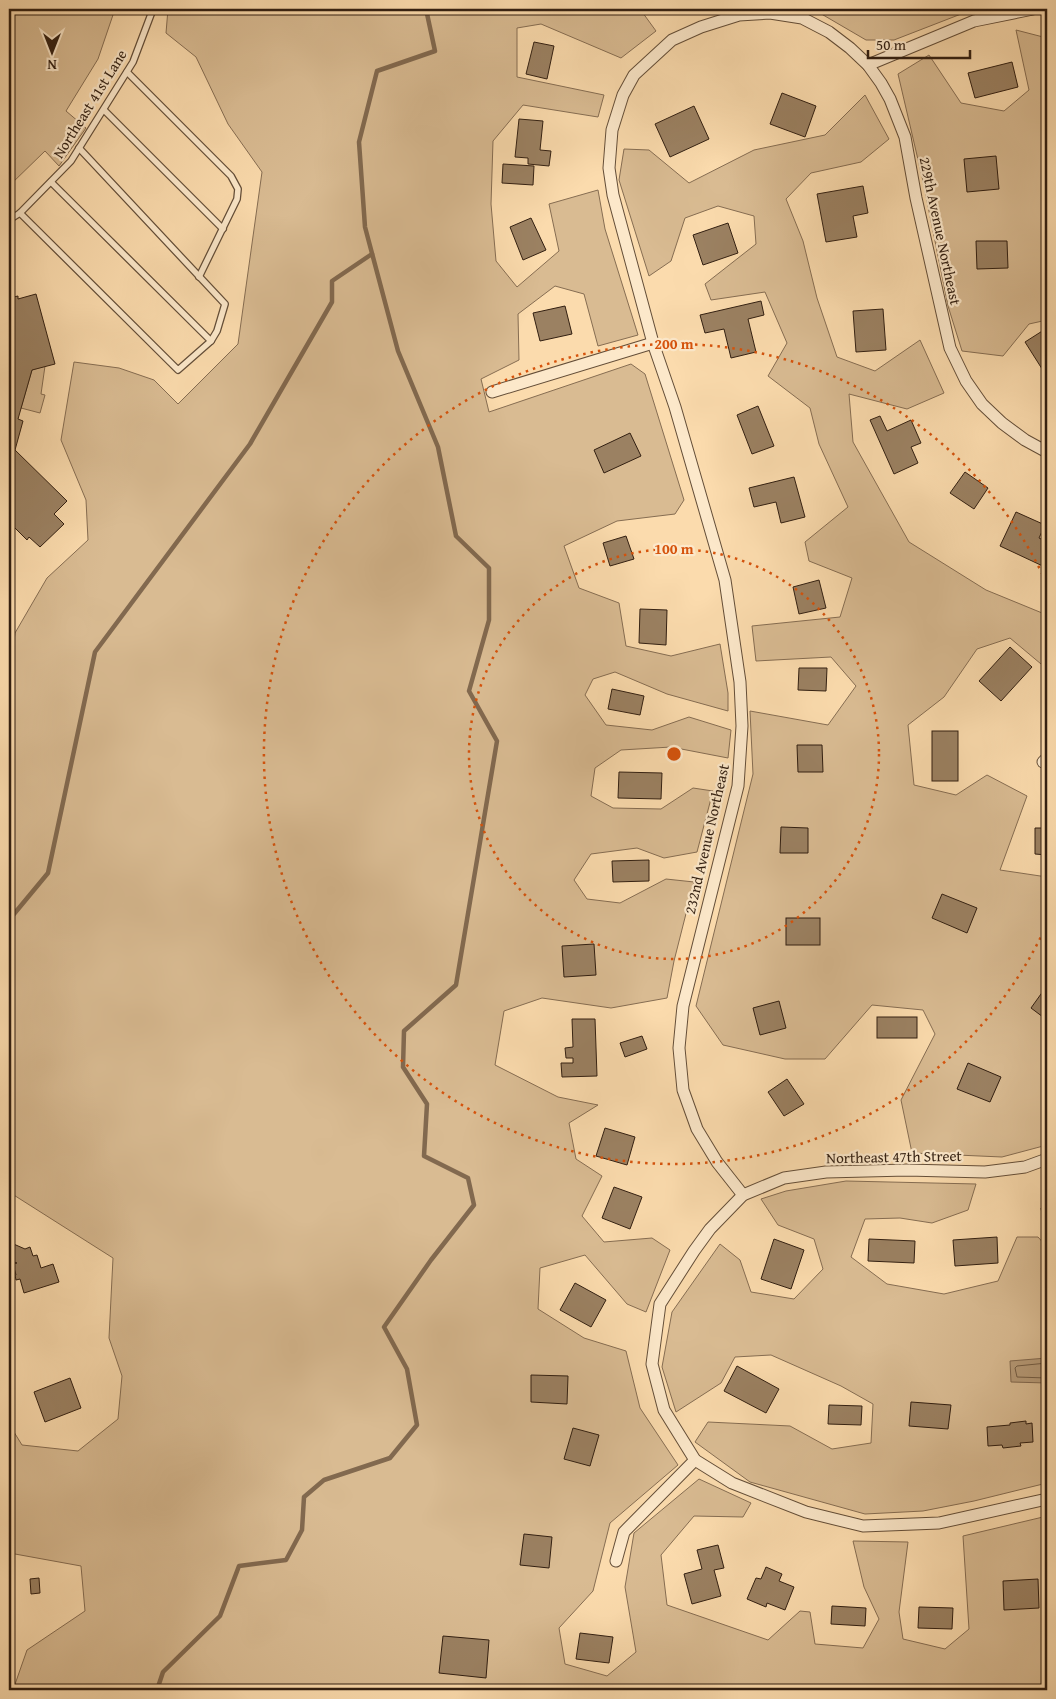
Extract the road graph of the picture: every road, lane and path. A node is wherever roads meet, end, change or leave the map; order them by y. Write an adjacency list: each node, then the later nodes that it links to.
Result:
1 (152, 9): 5 (lane, Northeast 41st Lane)
2 (1033, 9): 4 (street)
3 (802, 18): 4 (street, 229th Avenue Northeast); 14 (street, 232nd Avenue Northeast)
4 (868, 65): 16 (street, 229th Avenue Northeast)
5 (127, 72): 6 (lane, Northeast 41st Lane); 11 (lane)
6 (104, 110): 7 (lane, Northeast 41st Lane); 11 (lane)
7 (79, 148): 8 (lane, Northeast 41st Lane); 12 (lane)
8 (51, 182): 9 (lane, Northeast 41st Lane); 13 (lane)
9 (20, 212): 10 (lane, Northeast 41st Lane); 13 (lane)
10 (9, 220)
11 (223, 229): 12 (lane)
12 (199, 277): 13 (lane)
13 (211, 341)
14 (653, 342): 15 (street); 18 (street, 232nd Avenue Northeast)
15 (492, 392)
16 (1047, 452)
17 (1047, 1159): 18 (street, Northeast 47th Street)
18 (743, 1195): 19 (street)
19 (695, 1460): 20 (street); 21 (street)
20 (1047, 1499)
21 (616, 1561)

